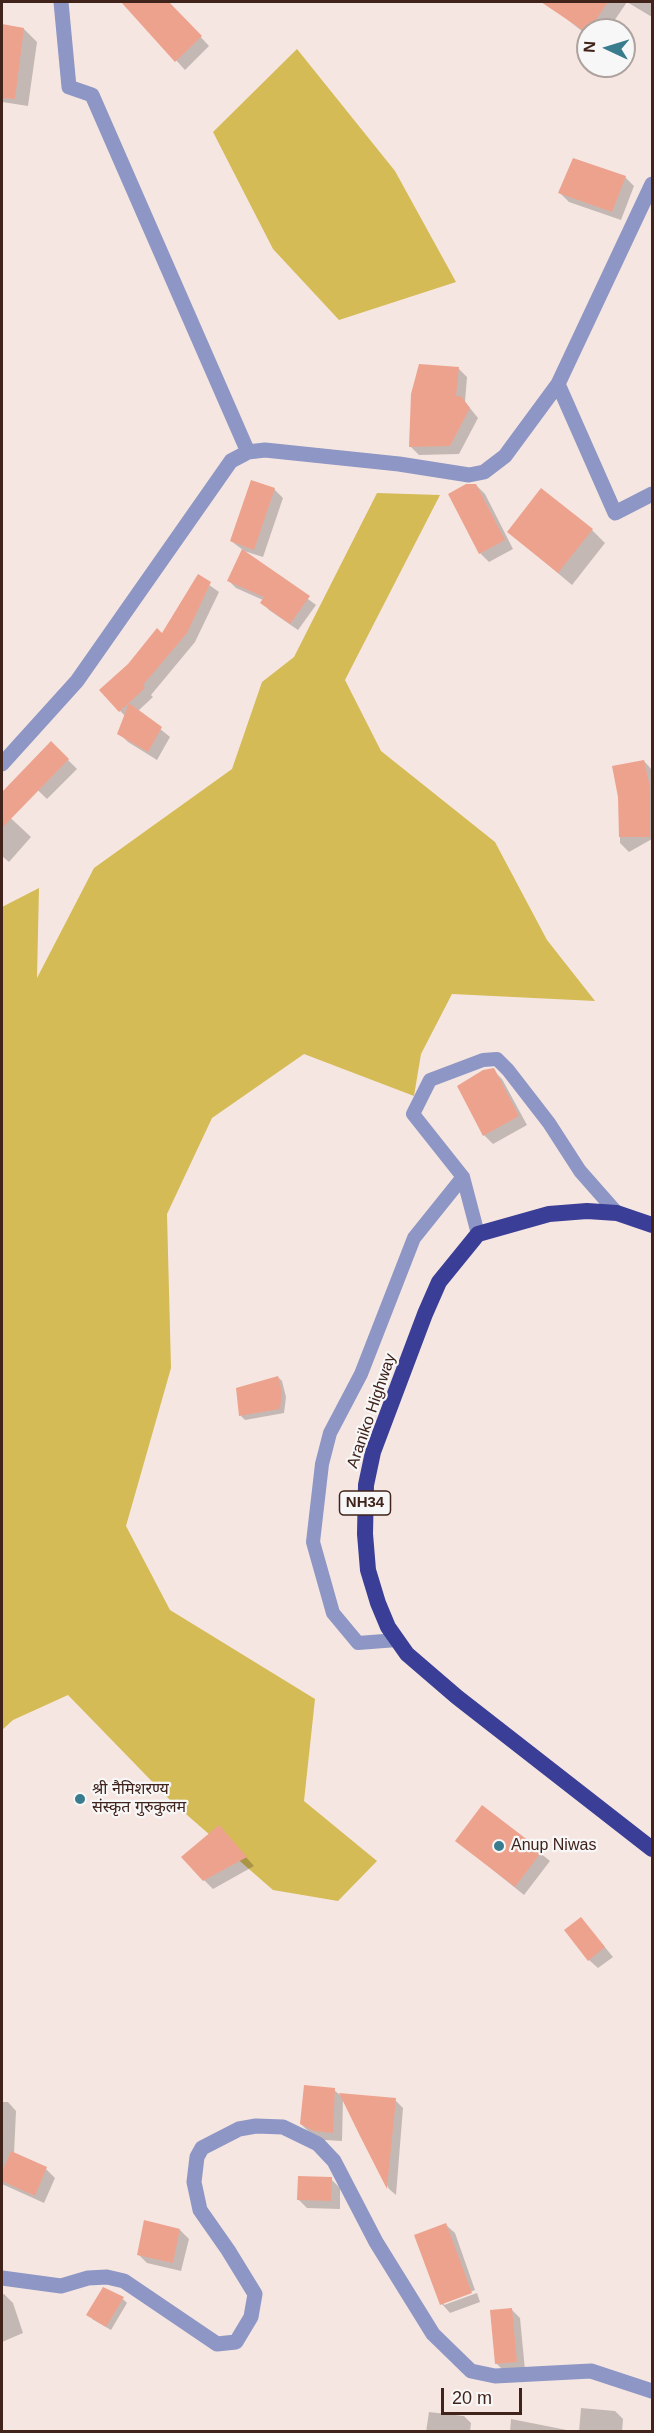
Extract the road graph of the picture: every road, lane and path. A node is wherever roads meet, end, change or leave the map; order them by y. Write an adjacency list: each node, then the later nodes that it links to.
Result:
1 (61, 2): 4 (street)
2 (652, 184): 3 (street)
3 (558, 384): 4 (street); 5 (street)
4 (248, 452): 6 (street)
5 (652, 494)
6 (2, 764)
7 (463, 1177): 8 (lane); 10 (lane); 11 (lane)
8 (617, 1214): 9 (highway); 10 (highway)
9 (652, 1225)
10 (478, 1234): 11 (highway, Araniko Highway / NH34)
11 (397, 1640): 12 (highway, Araniko Highway / NH34)
12 (652, 1849)
13 (2, 2278): 14 (street)
14 (652, 2391)

